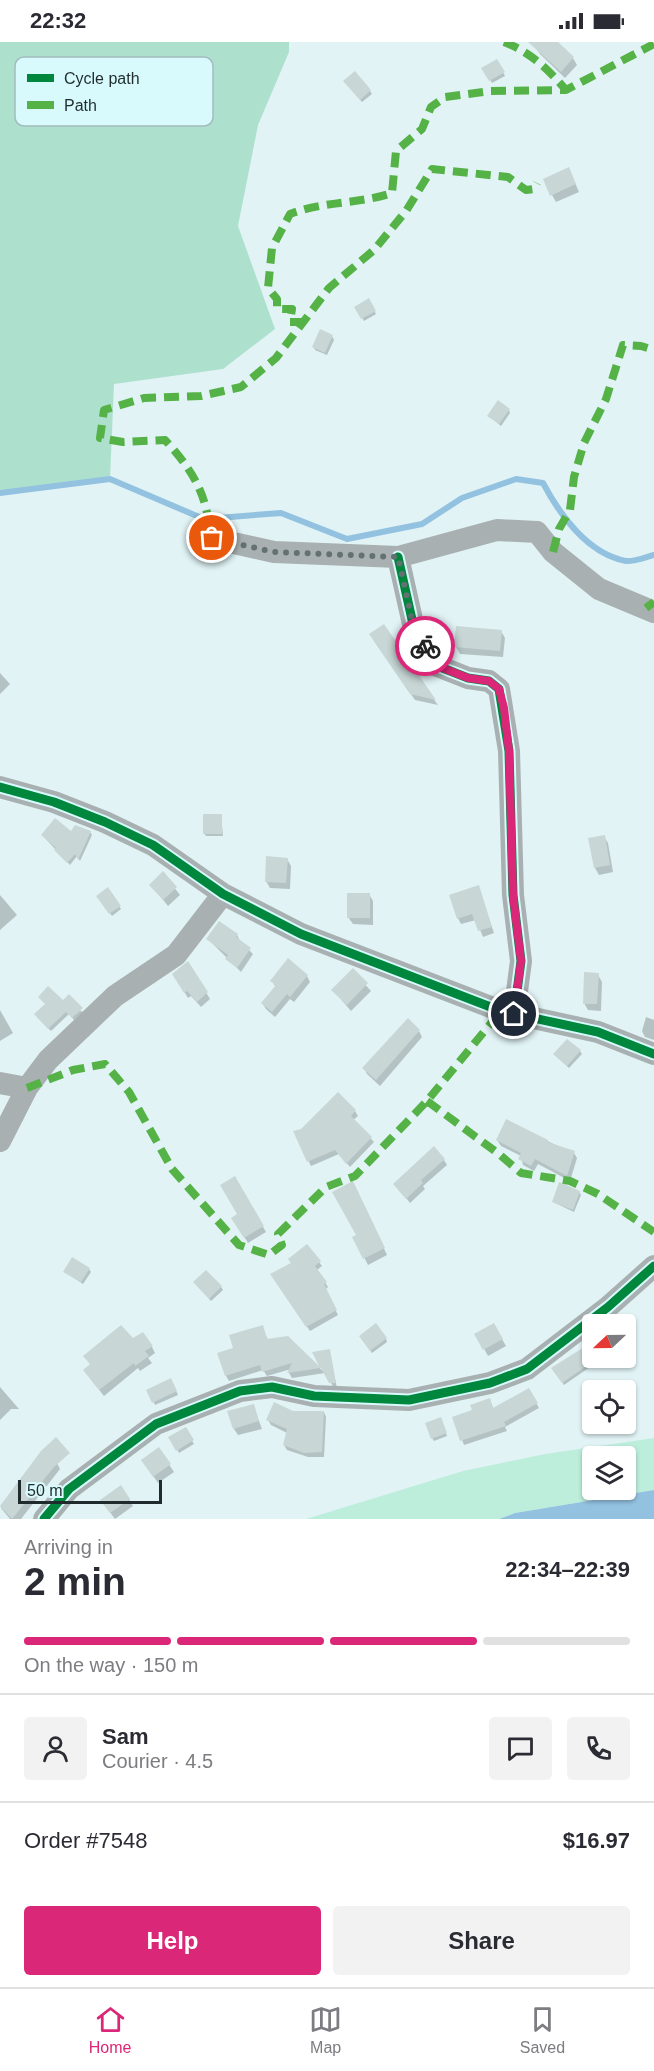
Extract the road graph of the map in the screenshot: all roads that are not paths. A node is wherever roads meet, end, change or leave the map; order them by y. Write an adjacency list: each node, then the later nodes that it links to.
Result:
1 (209, 525): 2 (street)
2 (398, 557): 3 (street); 6 (street)
3 (654, 612)
4 (0, 787): 5 (street)
5 (223, 894): 6 (street); 9 (street)
6 (514, 1014): 7 (street)
7 (654, 1054)
8 (0, 1083): 9 (street)
9 (27, 1088): 10 (street)
10 (0, 1140)
11 (654, 1266): 12 (street)
12 (44, 1519)

